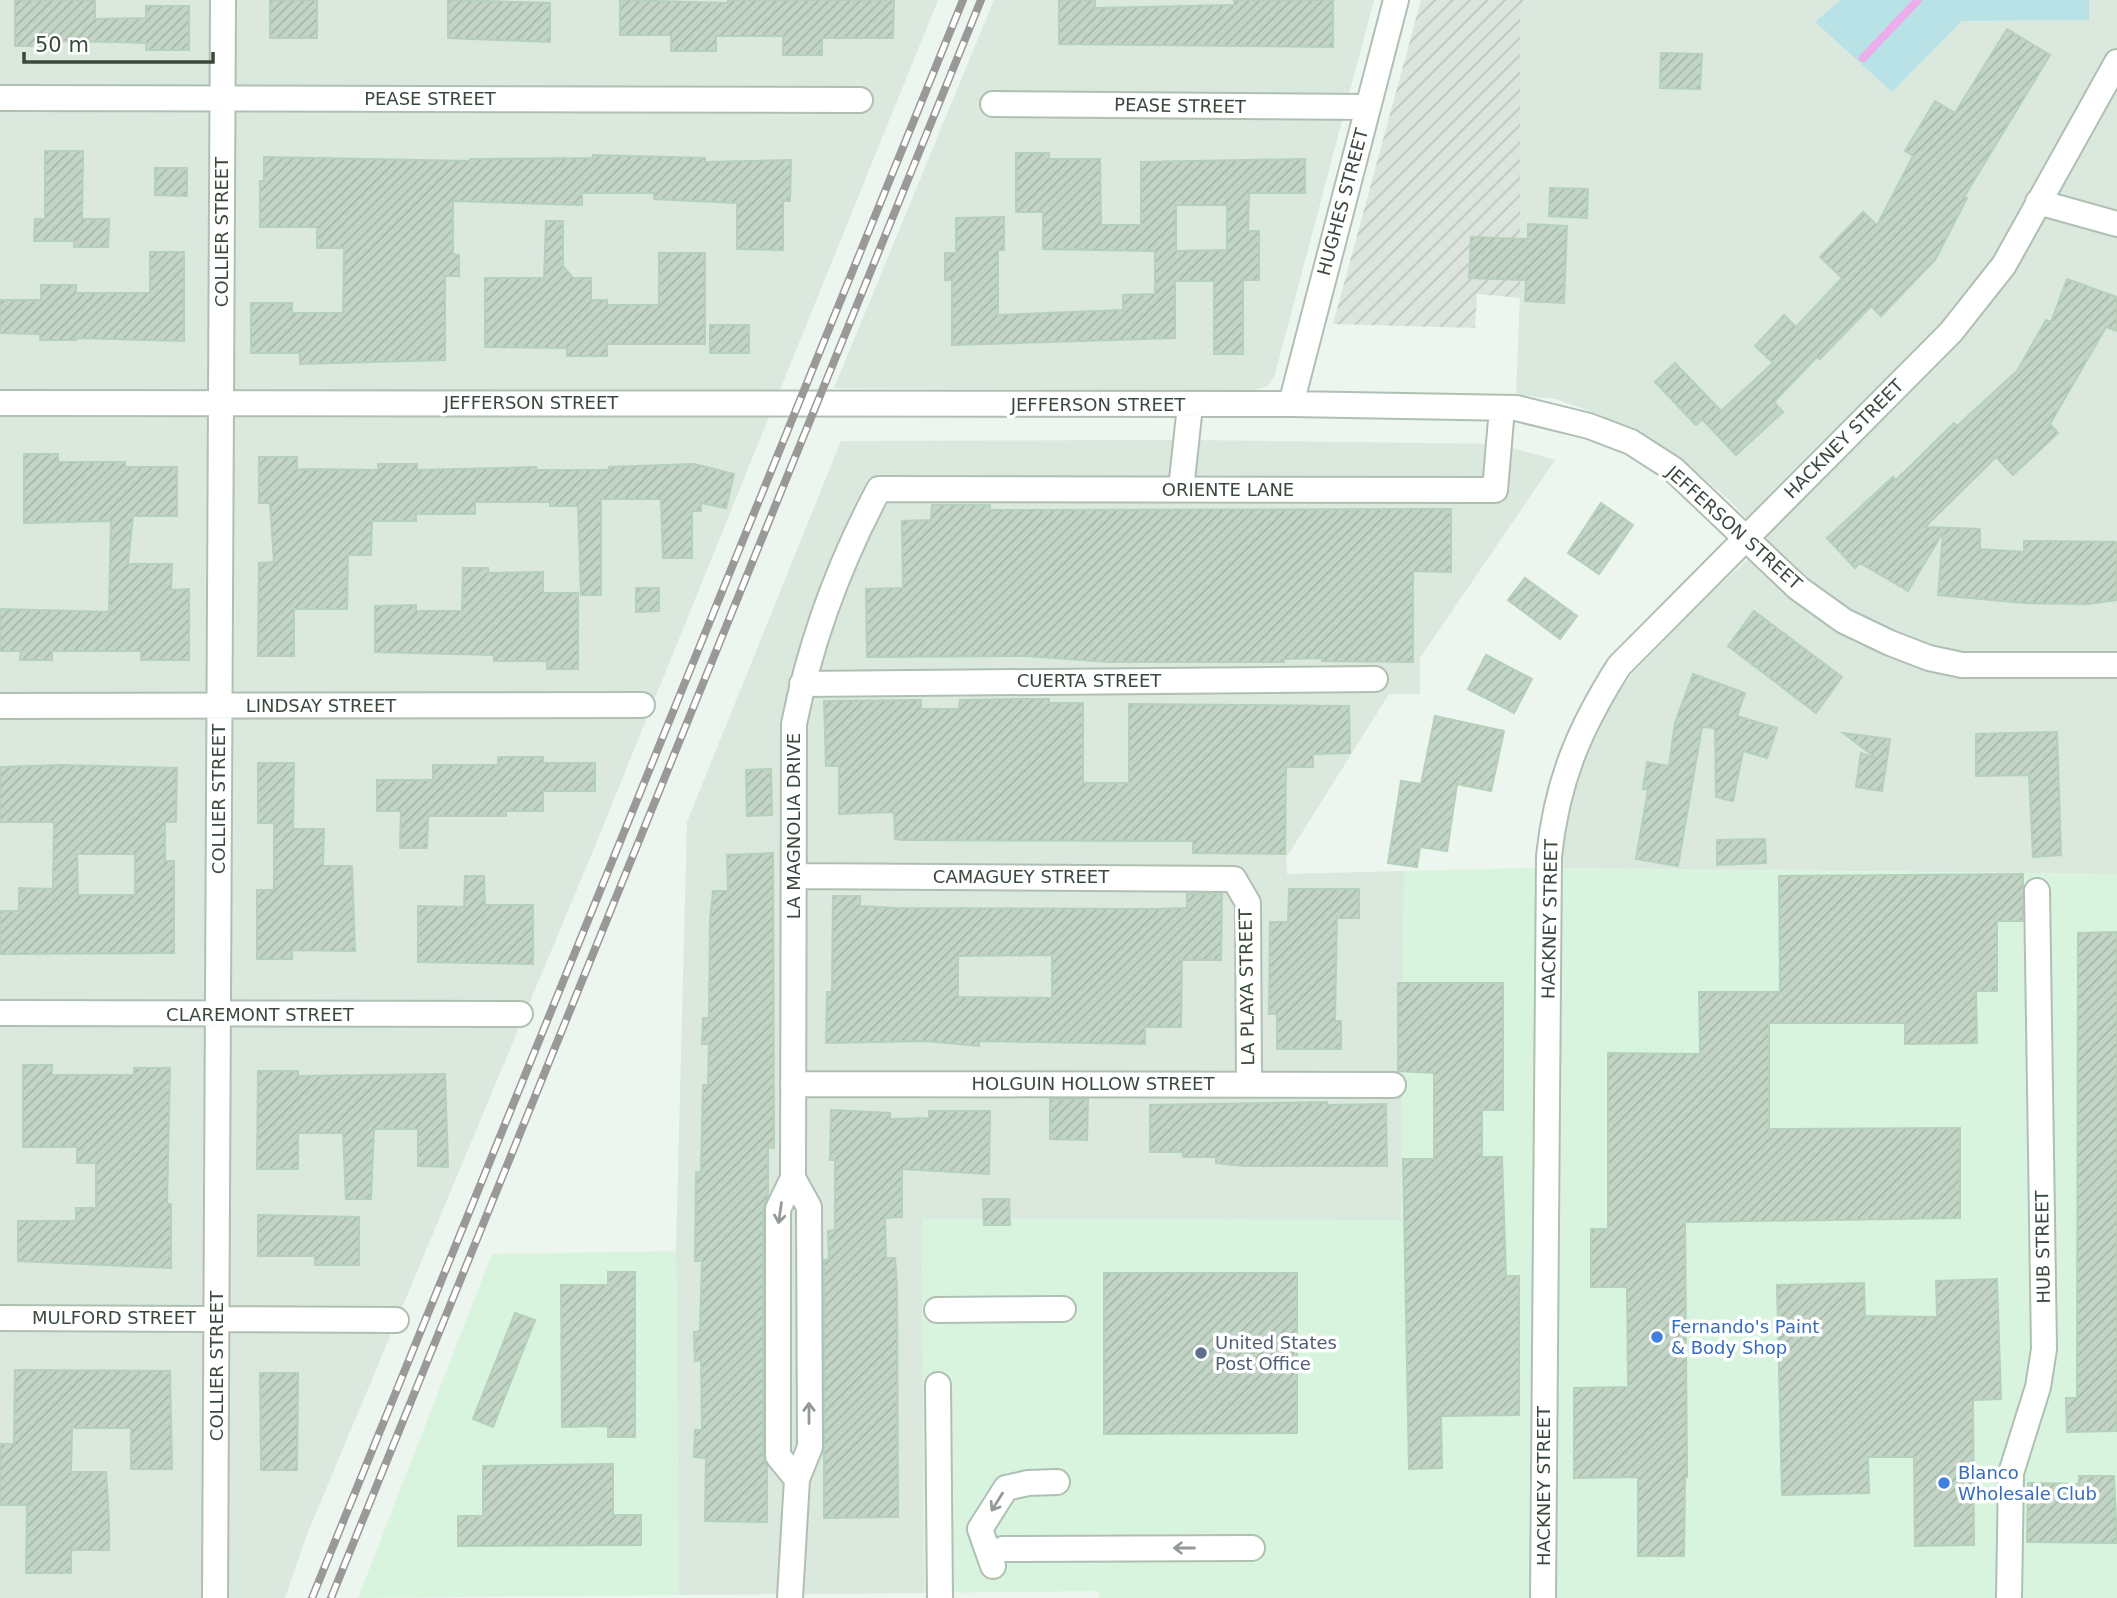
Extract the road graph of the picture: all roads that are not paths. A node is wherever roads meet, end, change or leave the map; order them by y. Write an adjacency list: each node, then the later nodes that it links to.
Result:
1 (223, 0): 5 (street, COLLIER STREET)
2 (1396, 0): 8 (street, HUGHES STREET)
3 (2117, 62): 9 (street, HACKNEY STREET)
4 (0, 98): 5 (street, PEASE STREET)
5 (223, 99): 6 (street, PEASE STREET); 12 (street, COLLIER STREET)
6 (860, 100)
7 (993, 104): 8 (street, PEASE STREET)
8 (1368, 107): 13 (street, HUGHES STREET)
9 (2038, 202): 10 (street); 18 (street, HACKNEY STREET)
10 (2117, 223)
11 (0, 403): 12 (street, JEFFERSON STREET)
12 (221, 403): 14 (street, JEFFERSON STREET); 24 (street, COLLIER STREET)
13 (1291, 404): 14 (street, JEFFERSON STREET); 15 (street, JEFFERSON STREET)
14 (1190, 406): 17 (street)
15 (1502, 408): 17 (street, ORIENTE LANE); 18 (street, JEFFERSON STREET)
16 (878, 489): 17 (street, ORIENTE LANE); 21 (street, LA MAGNOLIA DRIVE)
17 (1181, 489)
18 (1747, 537): 19 (street, JEFFERSON STREET); 45 (street, HACKNEY STREET)
19 (2117, 665)
20 (1375, 679): 21 (street, CUERTA STREET)
21 (802, 684): 25 (street, LA MAGNOLIA DRIVE)
22 (642, 705): 24 (street, LINDSAY STREET)
23 (0, 706): 24 (street, LINDSAY STREET)
24 (220, 707): 30 (street, COLLIER STREET)
25 (794, 876): 26 (street, CAMAGUEY STREET); 31 (street, LA MAGNOLIA DRIVE)
26 (1241, 891): 32 (street, LA PLAYA STREET)
27 (2037, 891): 46 (street, HUB STREET)
28 (0, 1013): 30 (street, CLAREMONT STREET)
29 (520, 1014): 30 (street, CLAREMONT STREET)
30 (218, 1015): 37 (street, COLLIER STREET)
31 (793, 1084): 32 (street, HOLGUIN HOLLOW STREET); 43 (street, LA MAGNOLIA DRIVE)
32 (1249, 1084): 33 (street, HOLGUIN HOLLOW STREET)
33 (1393, 1085)
34 (1063, 1309): 35 (street)
35 (937, 1310)
36 (0, 1318): 37 (street, MULFORD STREET)
37 (217, 1318): 38 (street, MULFORD STREET); 42 (street, COLLIER STREET)
38 (396, 1320)
39 (938, 1385): 44 (street)
40 (1057, 1482): 41 (street)
41 (1252, 1548)
42 (215, 1598)
43 (790, 1598)
44 (940, 1598)
45 (1543, 1598)
46 (2009, 1598)

